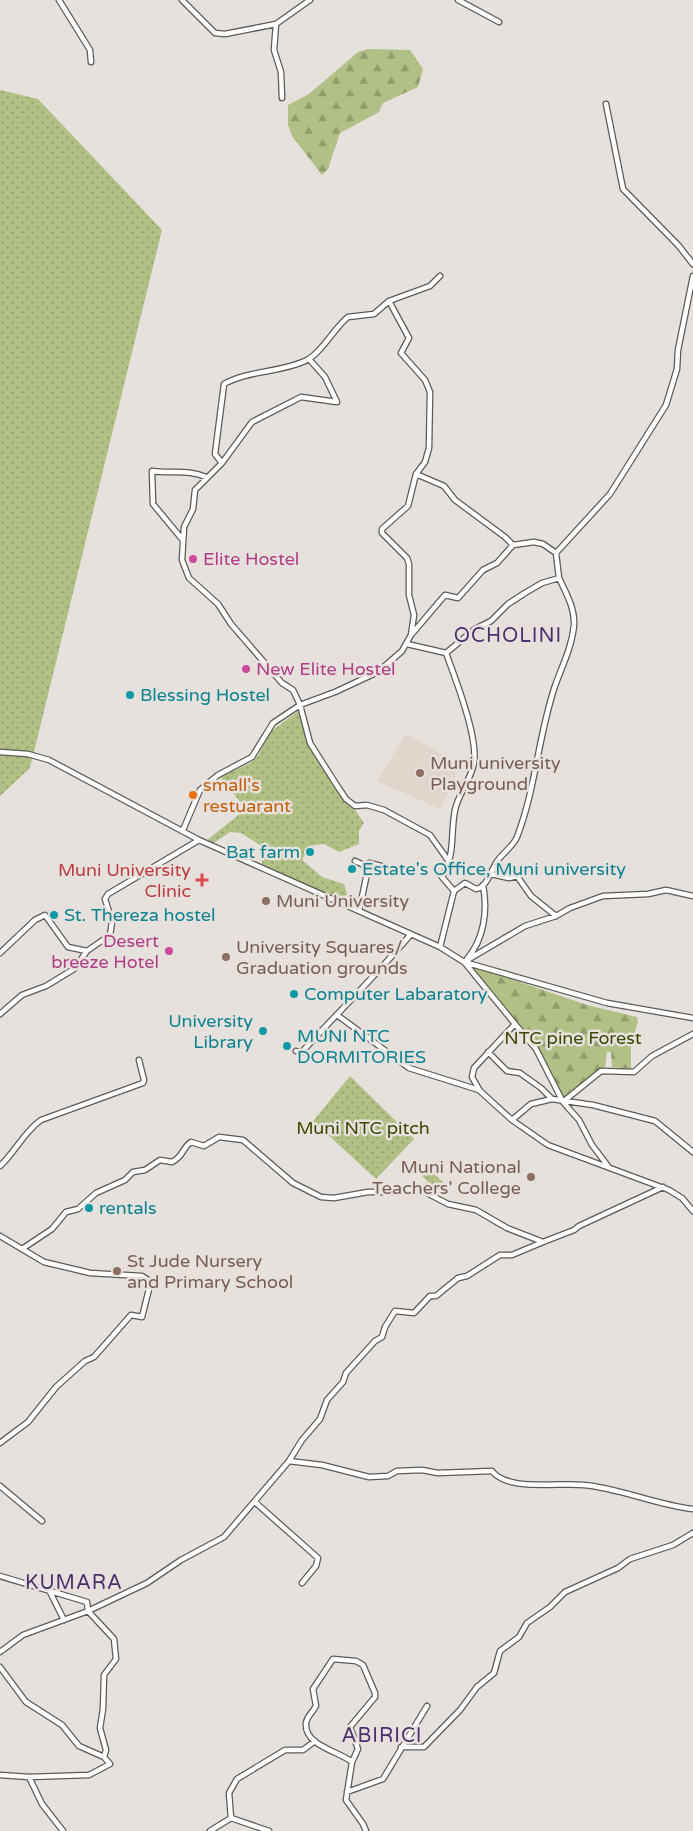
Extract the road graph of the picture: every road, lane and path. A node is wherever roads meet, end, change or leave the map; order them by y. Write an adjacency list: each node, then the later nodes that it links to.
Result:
1 (60, 0): 7 (street)
2 (182, 0): 6 (street)
3 (310, 0): 6 (street)
4 (458, 0): 5 (street)
5 (499, 22)
6 (276, 24): 8 (street)
7 (91, 62)
8 (282, 98)
9 (606, 104): 10 (street)
10 (693, 264)
11 (440, 276): 13 (street)
12 (693, 276): 20 (street)
13 (389, 301): 14 (street); 16 (street)
14 (309, 359): 15 (street); 15 (street)
15 (222, 464): 17 (street)
16 (416, 474): 19 (street); 22 (street)
17 (206, 477): 18 (street); 18 (street)
18 (182, 540): 25 (street)
19 (513, 545): 20 (street); 22 (street)
20 (556, 553): 21 (street)
21 (559, 578): 24 (street); 31 (street)
22 (411, 635): 23 (street)
23 (407, 644): 24 (street); 25 (street)
24 (446, 653): 30 (street)
25 (300, 705): 27 (street); 30 (street)
26 (0, 752): 27 (street)
27 (183, 830): 28 (street)
28 (199, 840): 35 (street); 39 (street)
29 (355, 861): 35 (street)
30 (450, 863): 33 (street)
31 (491, 874): 32 (street); 36 (street)
32 (483, 886): 33 (street); 41 (street)
33 (454, 891): 38 (street)
34 (693, 896): 36 (street)
35 (359, 911): 37 (street)
36 (556, 916): 41 (street)
37 (411, 934): 38 (street); 47 (street)
38 (440, 947): 41 (street)
39 (87, 951): 40 (street); 42 (street)
40 (0, 953)
41 (464, 962): 44 (street); 45 (street)
42 (0, 1014)
43 (337, 1015): 50 (street)
44 (693, 1018)
45 (515, 1024): 48 (street); 52 (street)
46 (693, 1034): 52 (street)
47 (296, 1051)
48 (488, 1052): 50 (street); 51 (street)
49 (139, 1060): 55 (street)
50 (480, 1091): 53 (street)
51 (552, 1099): 52 (street); 53 (street)
52 (563, 1102): 54 (street); 56 (street)
53 (512, 1120): 56 (street)
54 (693, 1152)
55 (0, 1166)
56 (608, 1166): 57 (street)
57 (663, 1187): 58 (street); 60 (street)
58 (693, 1211)
59 (0, 1236): 61 (street)
60 (543, 1242): 61 (street); 63 (street)
61 (22, 1249): 62 (street)
62 (0, 1443)
63 (290, 1461): 65 (street); 66 (street)
64 (0, 1486): 67 (street)
65 (256, 1503): 70 (street); 72 (street)
66 (693, 1509)
67 (42, 1521)
68 (693, 1533): 78 (street)
69 (0, 1576): 71 (street)
70 (302, 1583)
71 (49, 1590): 72 (street); 73 (street)
72 (88, 1611): 73 (street); 79 (street)
73 (64, 1620): 74 (street)
74 (0, 1652)
75 (0, 1667): 79 (street)
76 (427, 1706): 78 (street)
77 (315, 1741): 80 (street); 80 (street); 84 (street)
78 (401, 1747): 83 (street)
79 (104, 1757): 82 (street)
80 (352, 1762): 83 (street)
81 (0, 1775): 82 (street)
82 (30, 1777): 85 (street)
83 (347, 1792): 88 (street)
84 (231, 1818): 86 (street); 87 (street)
85 (62, 1831)
86 (210, 1831)
87 (269, 1831)
88 (366, 1831)

